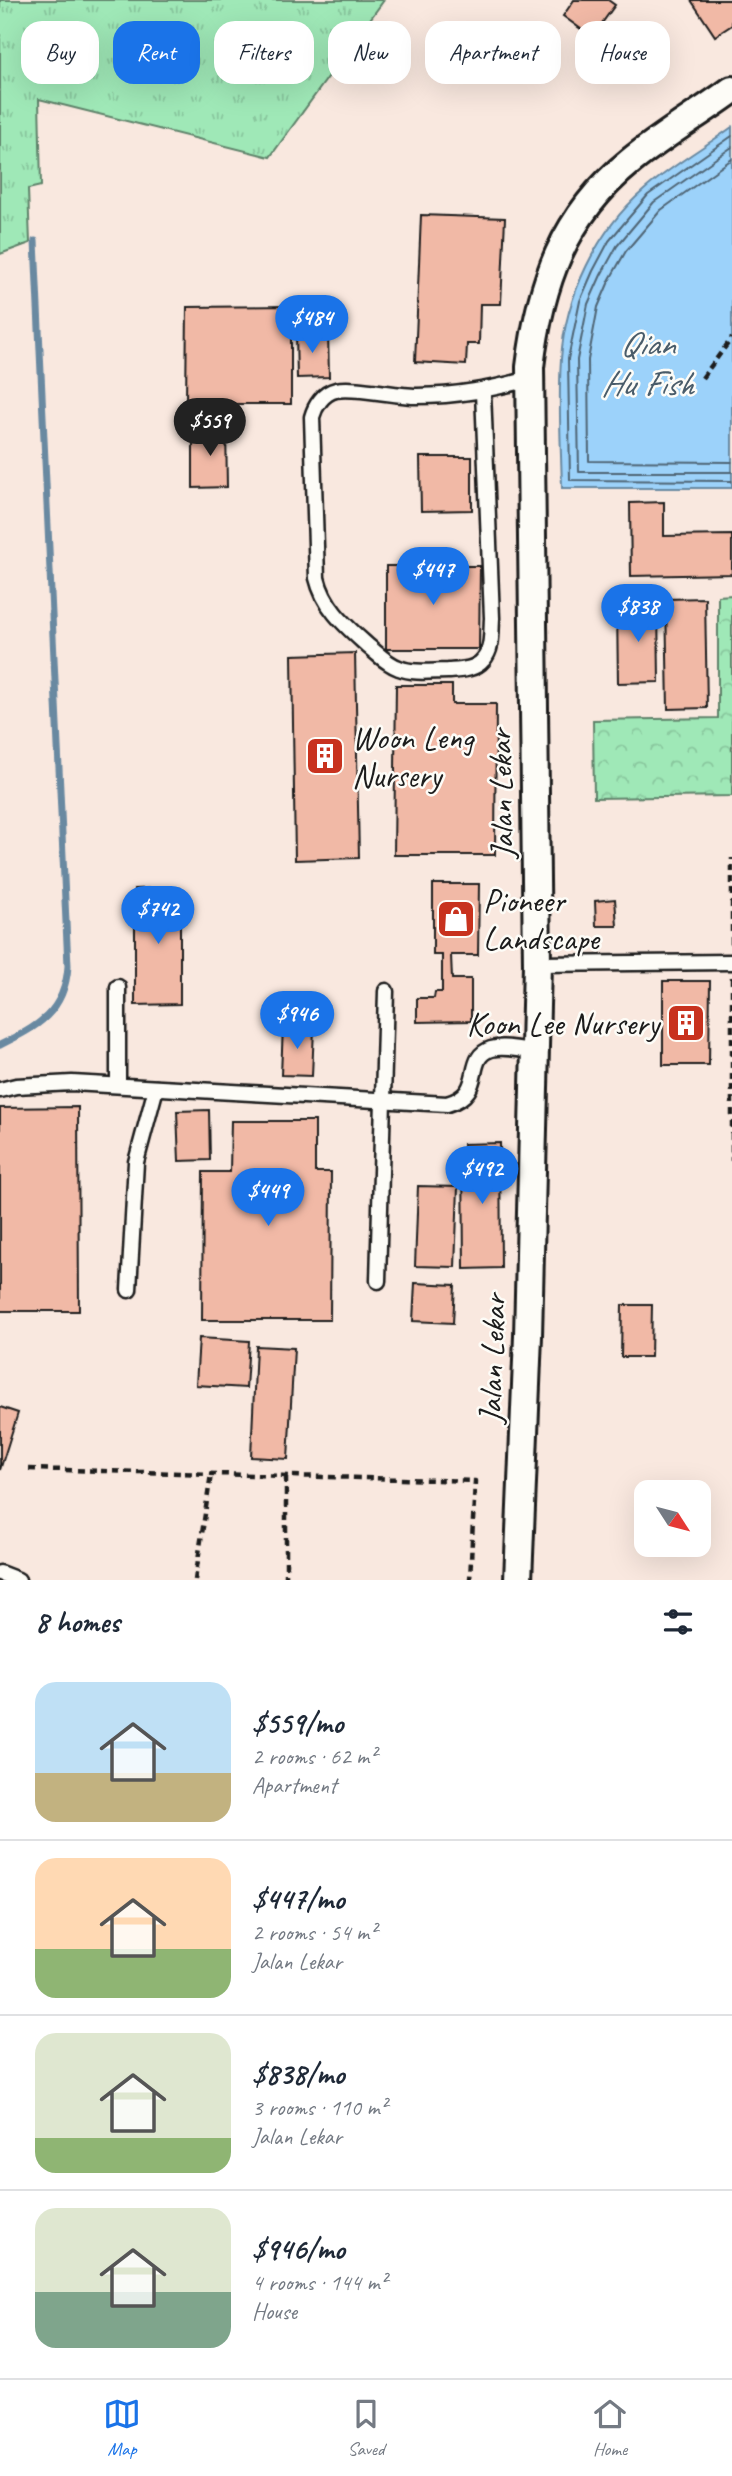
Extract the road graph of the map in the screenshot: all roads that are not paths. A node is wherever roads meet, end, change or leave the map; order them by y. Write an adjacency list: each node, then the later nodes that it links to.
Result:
1 (732, 90): 2 (street, Jalan Lekar)
2 (530, 379): 3 (lane); 5 (street, Jalan Lekar)
3 (483, 392): 3 (lane)
4 (732, 962): 5 (lane)
5 (537, 964): 8 (street, Jalan Lekar)
6 (118, 987): 9 (lane)
7 (386, 991): 12 (lane)
8 (535, 1052): 12 (lane); 17 (street, Jalan Lekar)
9 (118, 1085): 10 (lane); 11 (lane)
10 (156, 1088): 12 (lane); 14 (lane)
11 (0, 1090)
12 (383, 1101): 13 (lane)
13 (378, 1281)
14 (129, 1290)
15 (0, 1573): 16 (lane)
16 (18, 1580)
17 (518, 1580)

